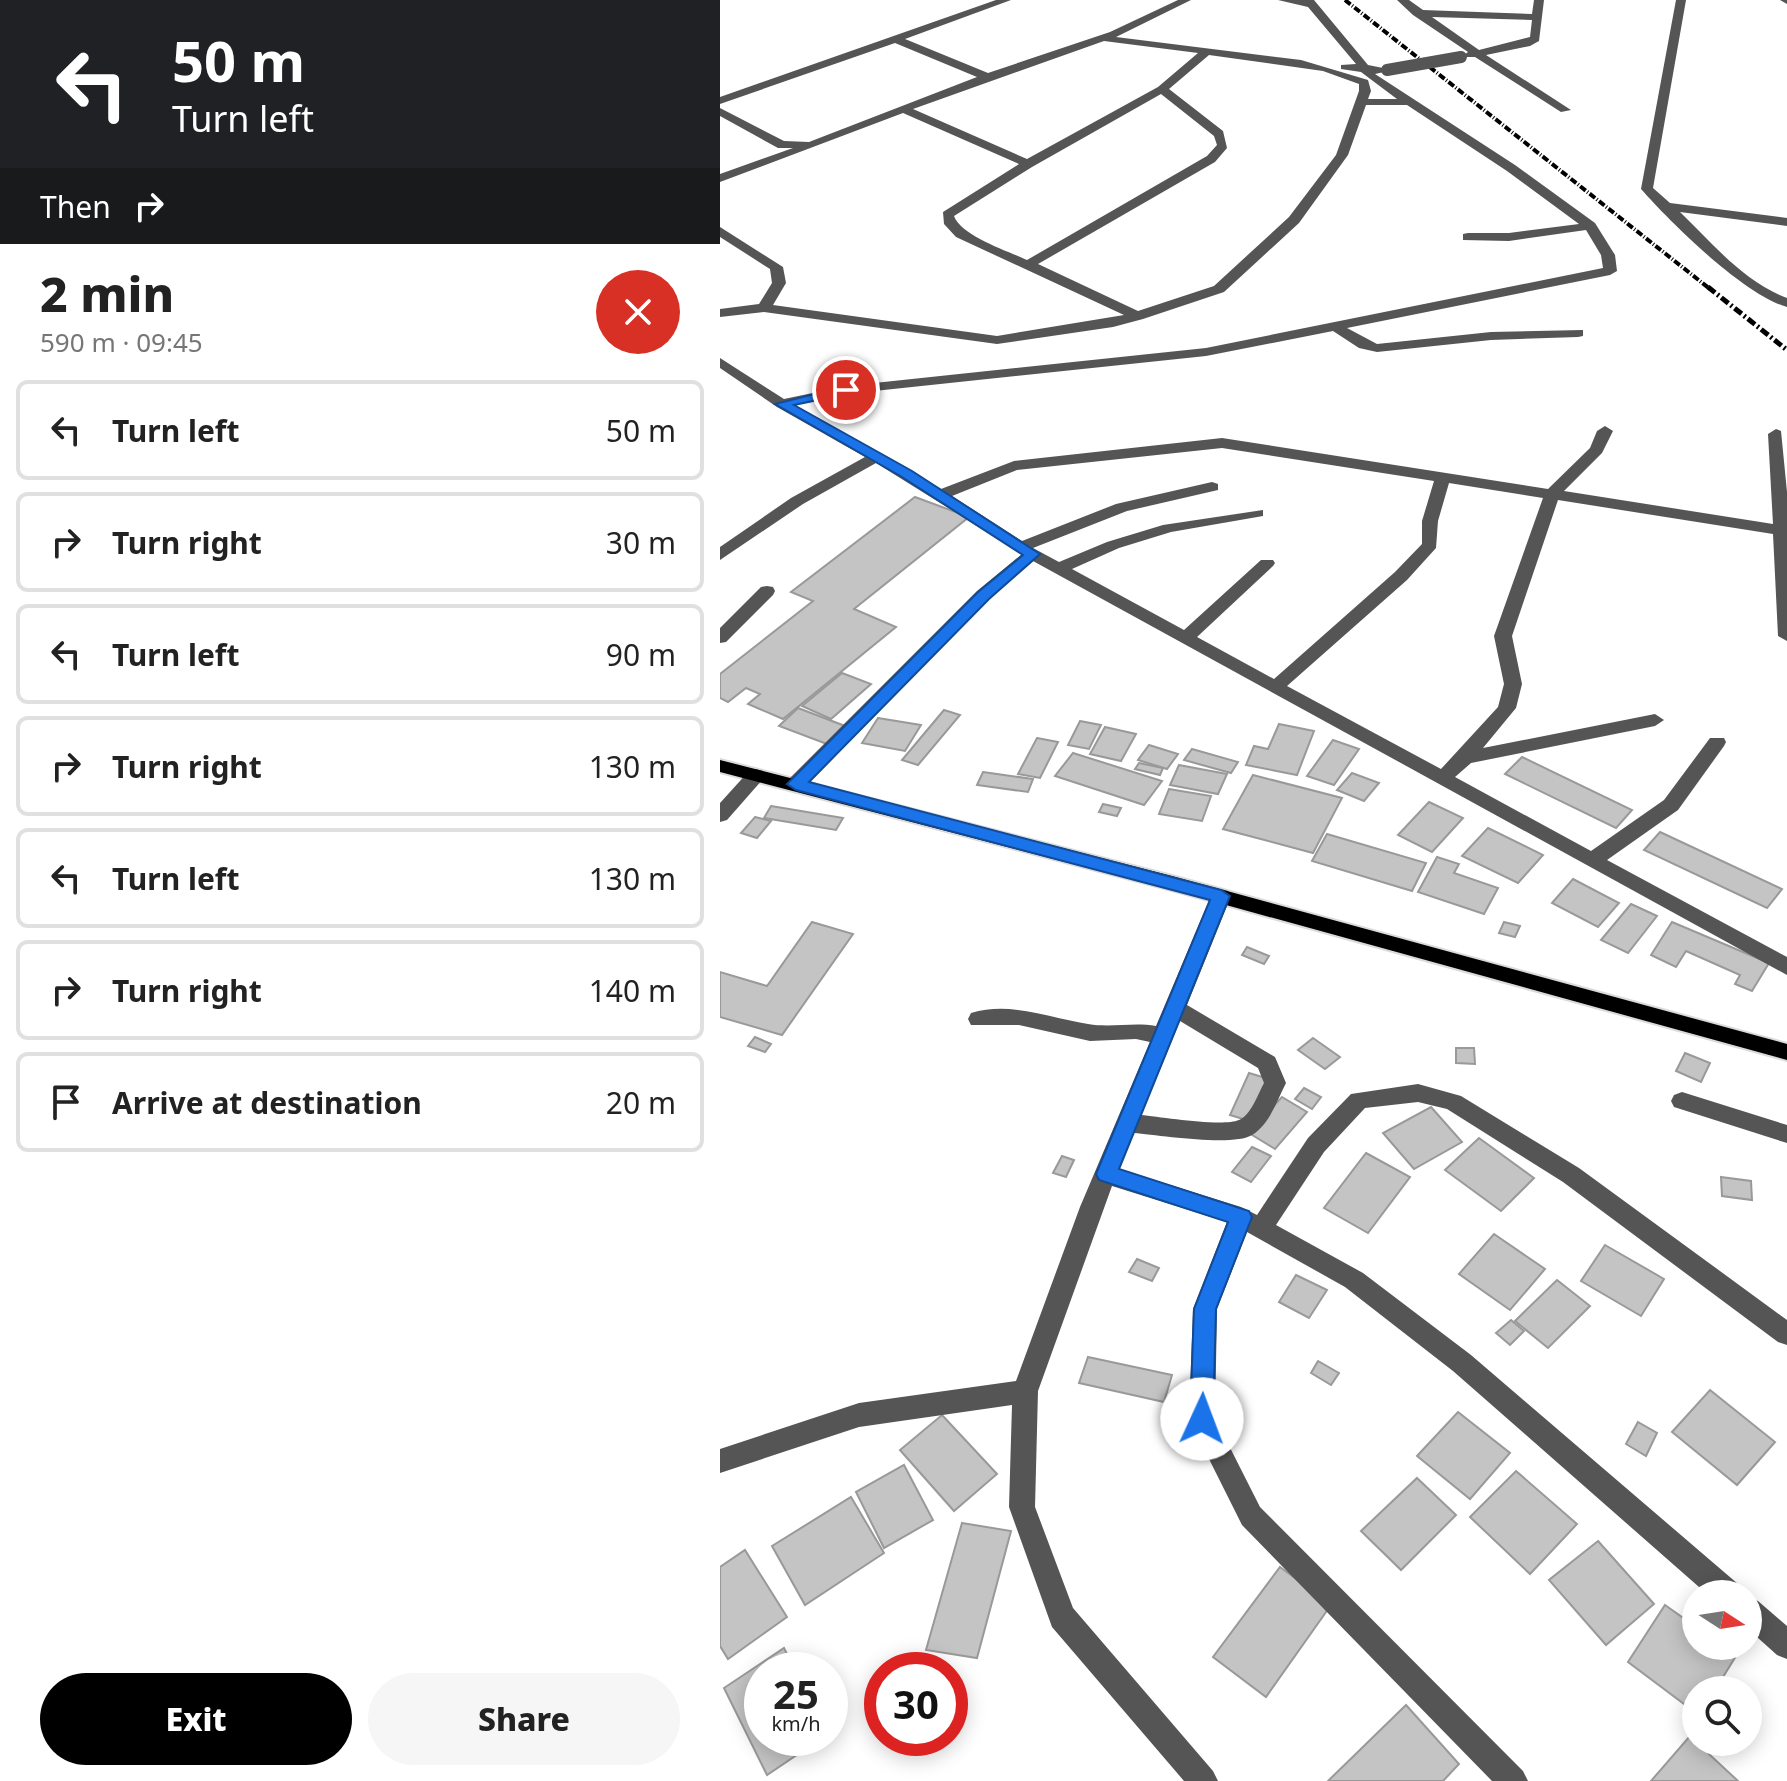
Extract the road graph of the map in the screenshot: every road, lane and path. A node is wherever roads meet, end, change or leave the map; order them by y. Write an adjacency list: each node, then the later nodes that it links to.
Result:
1 (976, 0): 9 (street)
2 (1006, 0): 9 (street)
3 (1186, 0): 12 (street)
4 (1283, 0): 8 (street)
5 (1402, 0): 10 (street)
6 (1539, 0): 11 (street)
7 (1681, 0): 33 (street)
8 (1310, 2): 13 (street)
9 (990, 6): 14 (street)
10 (1417, 13): 11 (street); 16 (street)
11 (1536, 17): 16 (street)
12 (1103, 38): 15 (street); 20 (street)
13 (1341, 38): 18 (street); 19 (street)
14 (895, 39): 20 (street); 22 (street)
15 (1206, 52): 17 (street); 21 (street)
16 (1476, 53): 19 (street, bridge); 26 (street)
17 (1289, 62): 18 (street); 19 (street)
18 (1324, 65): 19 (street)
19 (1364, 75): 23 (street); 24 (street)
20 (987, 77): 25 (street)
21 (1162, 89): 31 (street); 38 (street)
22 (720, 101)
23 (1361, 102): 24 (street); 42 (street)
24 (1410, 102): 35 (street)
25 (906, 110): 28 (street); 31 (street)
26 (1565, 110)
27 (720, 111): 29 (street)
28 (824, 142): 29 (street); 30 (street)
29 (782, 145): 30 (street)
30 (773, 161): 32 (street)
31 (1028, 164): 38 (street)
32 (720, 178)
33 (1670, 207): 34 (street); 39 (street)
34 (1787, 222)
35 (1590, 226): 37 (street); 43 (street)
36 (720, 231): 40 (street)
37 (1468, 237)
38 (1027, 265): 42 (street)
39 (1787, 303)
40 (764, 308): 41 (street); 42 (street)
41 (720, 313)
42 (1138, 316)
43 (1335, 326): 44 (street); 46 (street)
44 (1578, 333)
45 (720, 362): 46 (street)
46 (782, 404): 49 (street)
47 (1605, 431): 52 (street)
48 (1776, 434): 55 (street)
49 (876, 457): 53 (street); 57 (street)
50 (1443, 476): 52 (street); 53 (street); 64 (street)
51 (1212, 487): 56 (street)
52 (1553, 493): 55 (street); 67 (street)
53 (940, 495): 56 (street)
54 (1257, 513): 59 (street)
55 (1781, 530): 61 (street)
56 (1027, 551): 59 (street); 71 (street)
57 (720, 555)
58 (1267, 563): 63 (street)
59 (1058, 569): 63 (street)
60 (767, 591): 62 (street)
61 (1787, 636)
62 (720, 638)
63 (1186, 638): 64 (street)
64 (1275, 687): 70 (street)
65 (1655, 720): 67 (street)
66 (1717, 742): 73 (street)
67 (1465, 758): 70 (street)
68 (720, 766): 69 (main road)
69 (756, 775): 71 (main road); 72 (street)
70 (1442, 779): 73 (street)
71 (796, 784): 74 (main road)
72 (720, 815)
73 (1592, 860): 75 (street)
74 (1221, 896): 76 (street); 79 (main road)
75 (1787, 967)
76 (1175, 1008): 78 (street); 81 (street)
77 (979, 1019): 78 (street)
78 (1163, 1036): 81 (street)
79 (1787, 1052)
80 (1682, 1101): 82 (street)
81 (1127, 1123): 83 (street)
82 (1787, 1134)
83 (1106, 1174): 84 (street); 86 (street)
84 (1251, 1223): 85 (street); 88 (street); 92 (street)
85 (1787, 1334)
86 (1025, 1391): 87 (street); 91 (street)
87 (720, 1461)
88 (1712, 1580)
89 (1762, 1623): 90 (street)
90 (1787, 1645)
91 (1203, 1781)
92 (1513, 1781)

